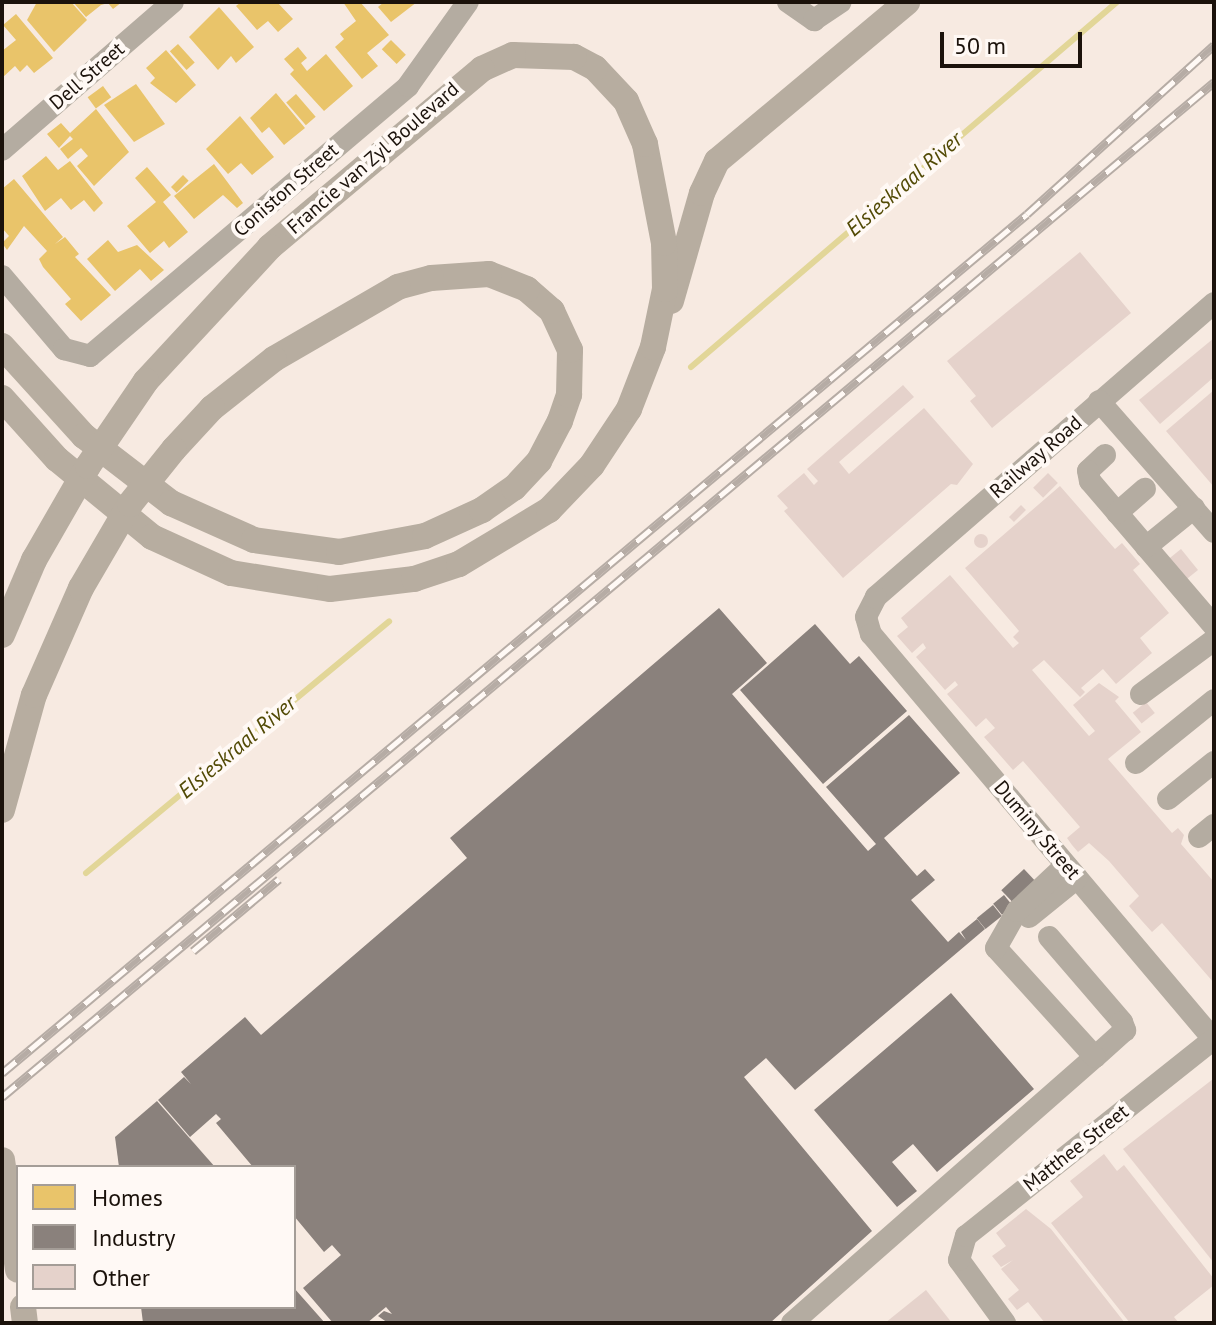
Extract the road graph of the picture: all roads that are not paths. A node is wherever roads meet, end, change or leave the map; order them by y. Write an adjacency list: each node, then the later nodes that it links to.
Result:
1 (173, 2): 6 (street, Dell Street)
2 (468, 2): 7 (street, Coniston Street)
3 (788, 2): 4 (street)
4 (841, 2)
5 (907, 2): 9 (main road)
6 (2, 150)
7 (2, 276)
8 (1214, 303): 12 (street, Railway Road)
9 (657, 326): 11 (main road, Francie van Zyl Boulevard); 21 (main road, Francie van Zyl Boulevard, bridge)
10 (2, 346): 28 (main road, bridge)
11 (2, 398)
12 (1099, 401): 15 (street); 19 (street, Railway Road)
13 (1105, 455): 16 (street)
14 (1145, 489): 16 (street)
15 (1188, 502): 17 (street); 18 (street)
16 (1117, 513): 18 (street)
17 (1214, 532)
18 (1142, 542): 20 (street)
19 (866, 617): 29 (street, Duminy Street)
20 (1214, 626)
21 (2, 635)
22 (1214, 640): 23 (street)
23 (1141, 694)
24 (1214, 700): 26 (street)
25 (1214, 762): 27 (street)
26 (1136, 763)
27 (1168, 799)
28 (2, 810)
29 (1072, 871): 31 (street, Duminy Street); 32 (street)
30 (1049, 937): 32 (street)
31 (1214, 1039): 36 (street, Matthee Street)
32 (1095, 1057): 35 (street)
33 (2, 1160): 34 (main road)
34 (16, 1256)
35 (792, 1323)
36 (1005, 1323)

